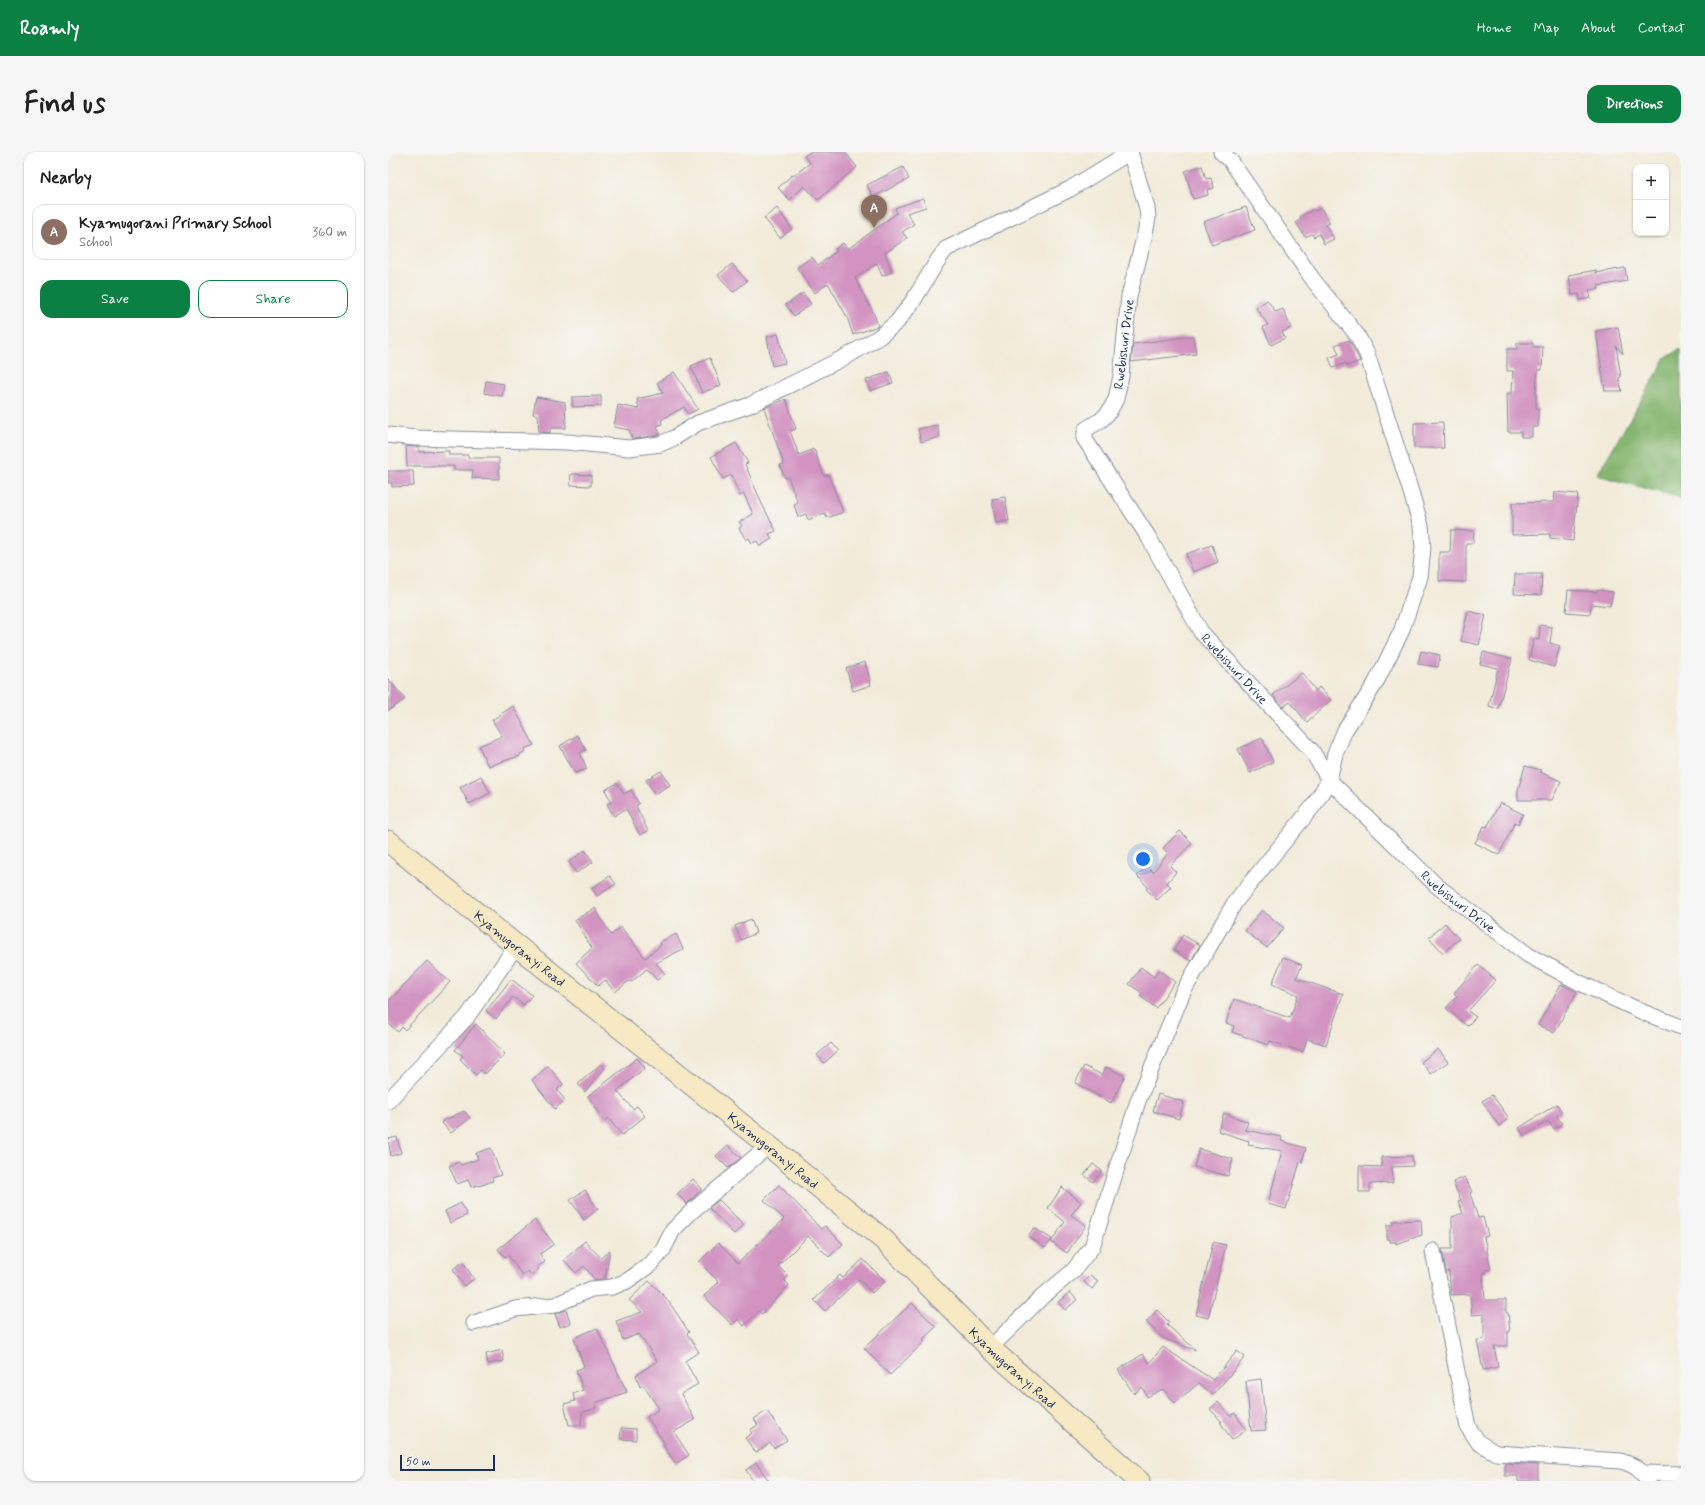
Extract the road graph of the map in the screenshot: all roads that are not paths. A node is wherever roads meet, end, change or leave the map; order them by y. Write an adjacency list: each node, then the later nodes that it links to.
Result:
1 (1130, 152): 3 (street); 4 (street, Rwebishuri Drive)
2 (1221, 152): 4 (street)
3 (388, 435)
4 (1329, 780): 7 (street, Rwebishuri Drive); 12 (street)
5 (388, 842): 6 (street, Kyamugoranyi Road)
6 (516, 946): 8 (street); 9 (street, Kyamugoranyi Road)
7 (1681, 1027)
8 (388, 1101)
9 (768, 1146): 11 (street); 12 (street, Kyamugoranyi Road)
10 (1433, 1251): 14 (street)
11 (474, 1323)
12 (990, 1348): 15 (street, Kyamugoranyi Road)
13 (1681, 1474): 14 (street)
14 (1645, 1477)
15 (1139, 1481)

